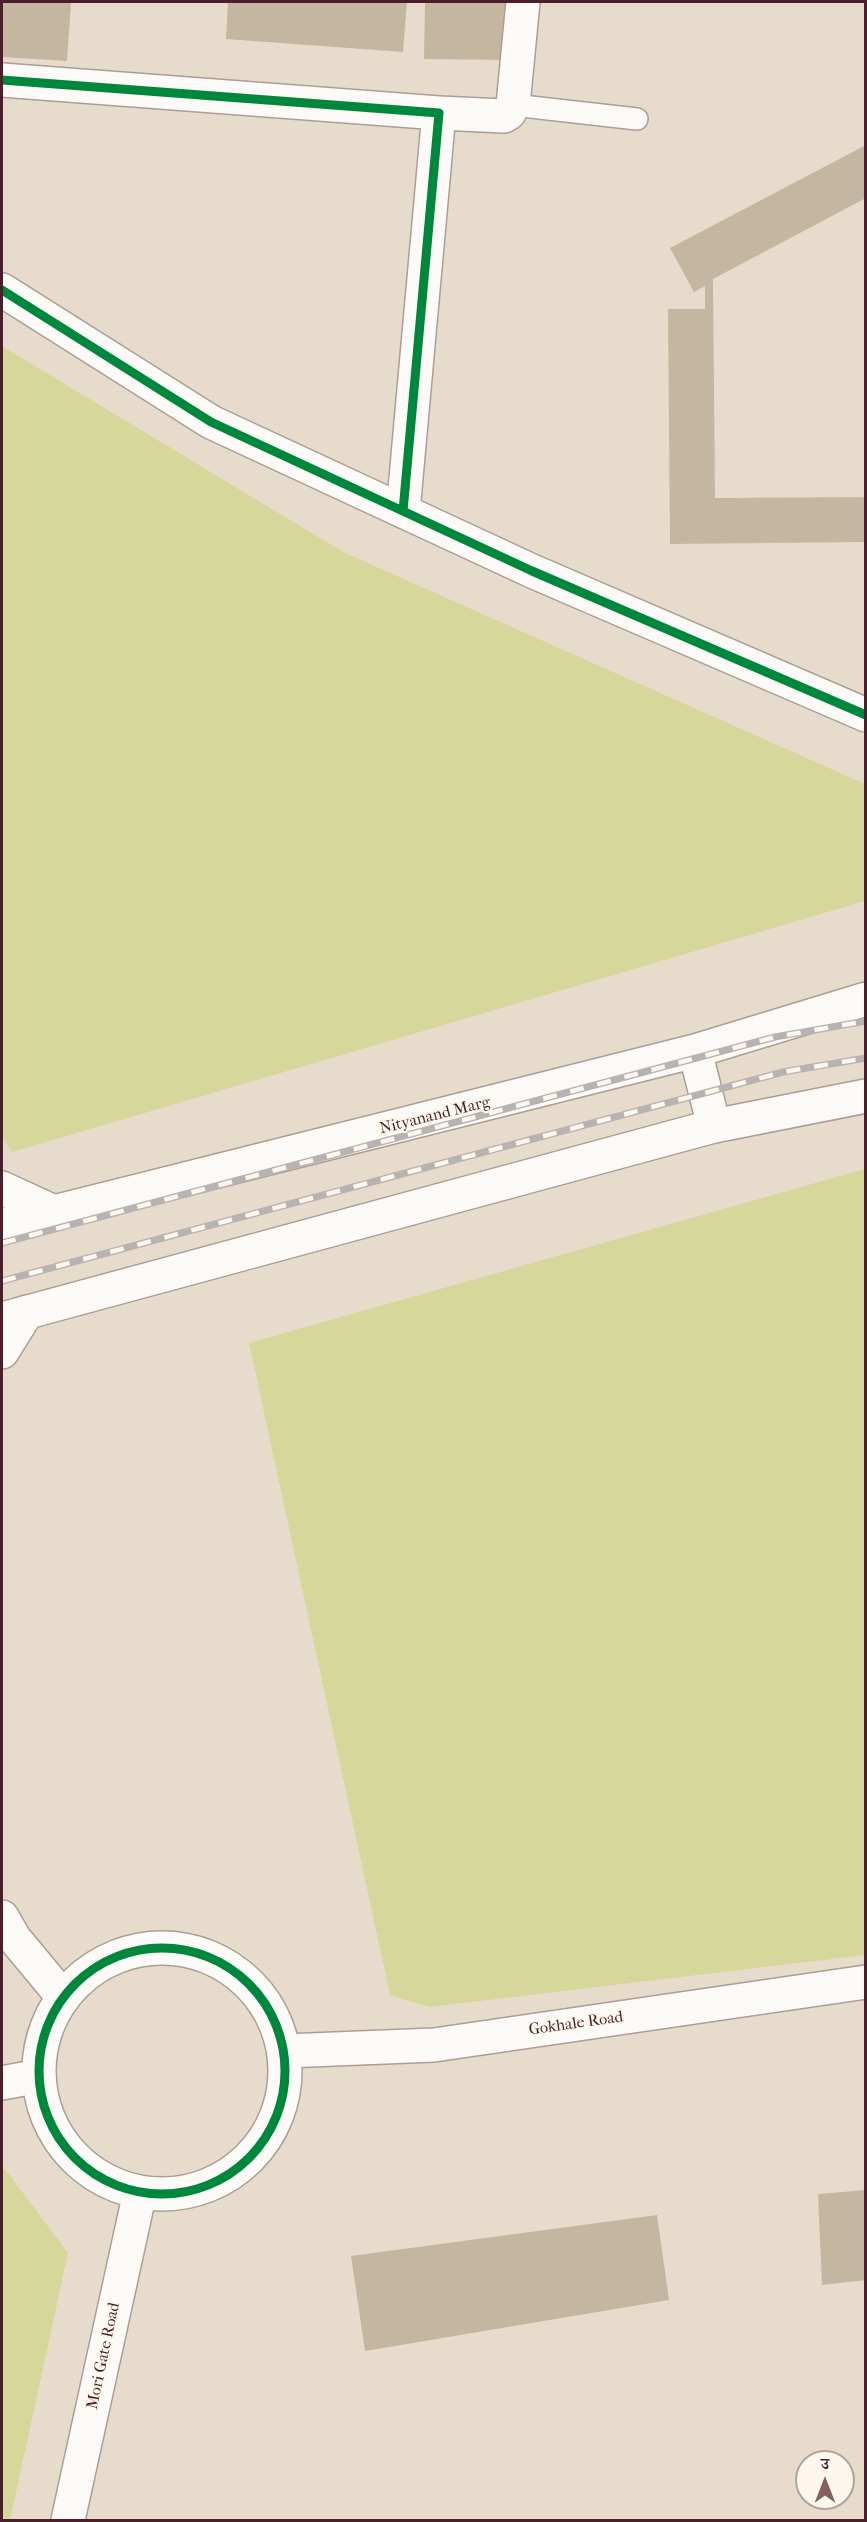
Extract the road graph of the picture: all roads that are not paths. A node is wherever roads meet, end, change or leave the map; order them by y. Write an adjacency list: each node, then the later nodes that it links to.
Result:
1 (523, 2): 3 (street)
2 (2, 80): 4 (street)
3 (513, 105): 4 (street); 5 (lane)
4 (439, 113): 7 (street)
5 (637, 119)
6 (2, 290): 7 (street)
7 (403, 511): 8 (street)
8 (866, 715)
9 (866, 999): 10 (street, Nityanand Marg)
10 (695, 1051): 12 (street); 14 (street, Nityanand Marg)
11 (866, 1096): 12 (street)
12 (714, 1125): 16 (street)
13 (2, 1188): 14 (street)
14 (54, 1212): 15 (street, Nityanand Marg)
15 (2, 1225)
16 (14, 1316): 17 (street)
17 (2, 1352)
18 (2, 1917): 20 (street)
19 (866, 1982): 21 (street, Gokhale Road)
20 (63, 1997): 21 (street); 22 (street)
21 (285, 2051): 24 (street)
22 (39, 2076): 23 (street); 24 (street)
23 (2, 2083)
24 (140, 2192): 25 (street, Mori Gate Road)
25 (68, 2520)

